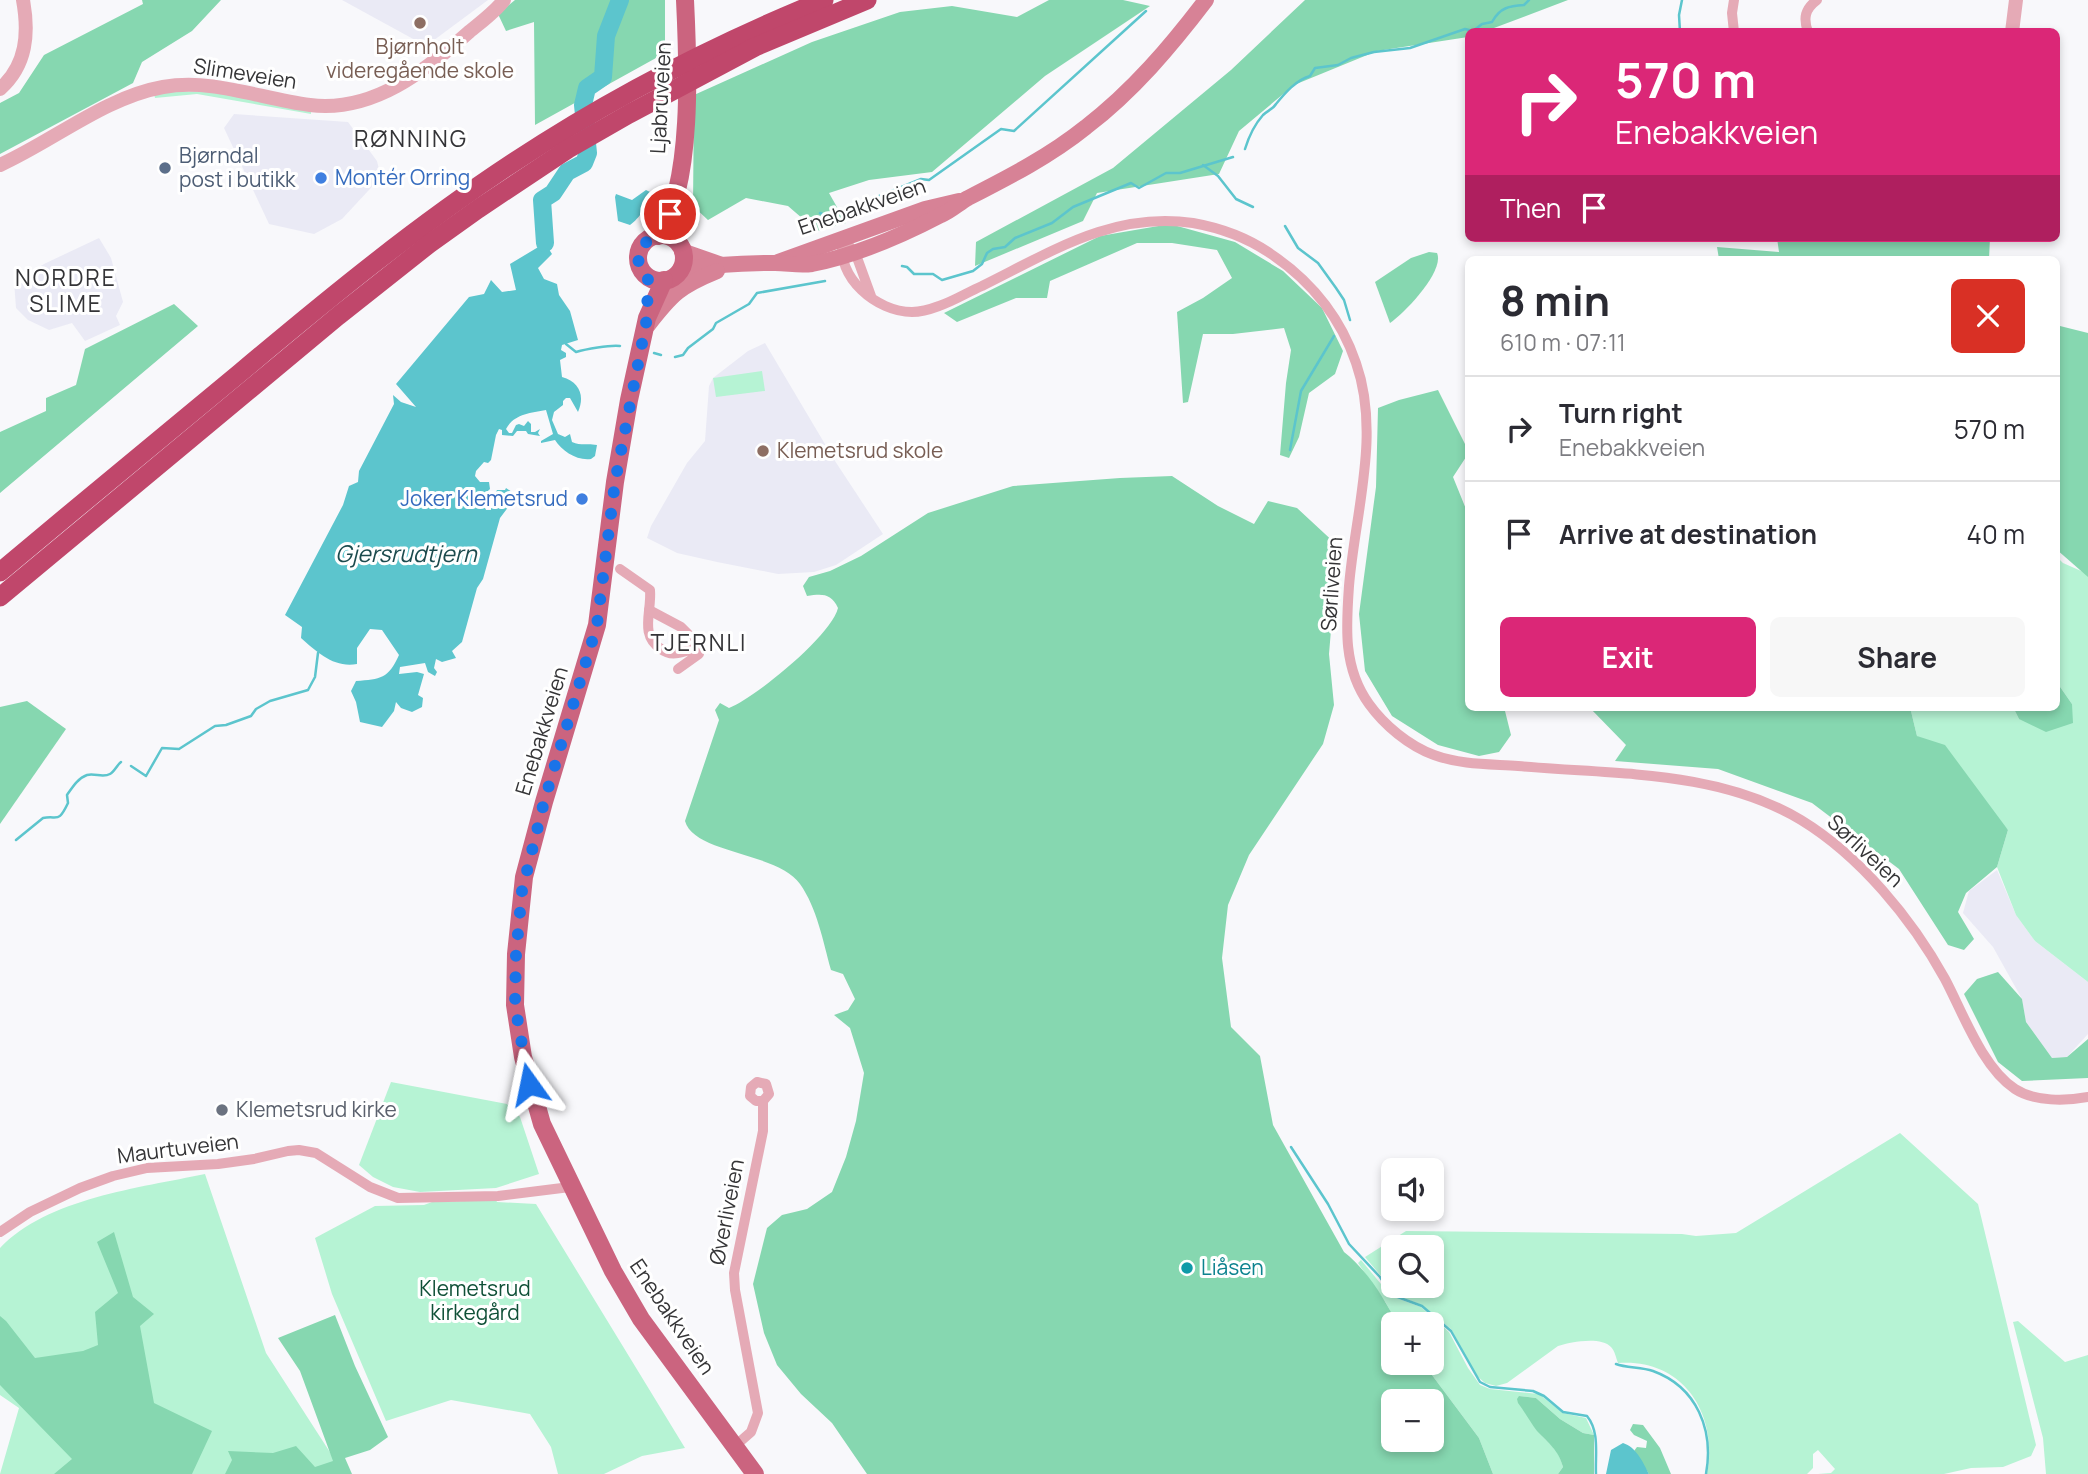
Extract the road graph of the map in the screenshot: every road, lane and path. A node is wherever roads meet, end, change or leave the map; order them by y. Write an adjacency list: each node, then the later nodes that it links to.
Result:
1 (23, 0): 16 (street)
2 (495, 0): 15 (street, Slimeveien)
3 (504, 0): 15 (street, Slimeveien)
4 (685, 0): 19 (main road, Ljabruveien)
5 (824, 0): 14 (highway)
6 (869, 0): 14 (highway)
7 (1206, 0): 20 (main road, Enebakkveien)
8 (1734, 0): 11 (street)
9 (1817, 0): 12 (street)
10 (2016, 0): 13 (street)
11 (1734, 28)
12 (1807, 28)
13 (2012, 28)
14 (728, 52): 18 (highway)
15 (412, 76): 17 (street, Slimeveien)
16 (0, 89)
17 (0, 165)
18 (450, 217): 26 (highway); 27 (highway)
19 (672, 242): 21 (main road, Enebakkveien); 22 (main road); 23 (main road)
20 (846, 250): 21 (main road, Enebakkveien); 31 (street, Sørliveien)
21 (727, 265): 22 (main road, Enebakkveien); 24 (main road)
22 (680, 270): 23 (main road, Enebakkveien)
23 (656, 278): 24 (main road, Enebakkveien)
24 (646, 324): 33 (main road, Enebakkveien)
25 (620, 569): 28 (street)
26 (0, 572)
27 (0, 597)
28 (649, 610): 29 (street); 30 (street)
29 (690, 636)
30 (678, 669)
31 (2088, 1097)
32 (763, 1101): 35 (street, Øverliveien)
33 (570, 1187): 34 (street, Maurtuveien); 35 (main road, Enebakkveien)
34 (0, 1232)
35 (735, 1446): 36 (main road, Enebakkveien)
36 (755, 1474)

